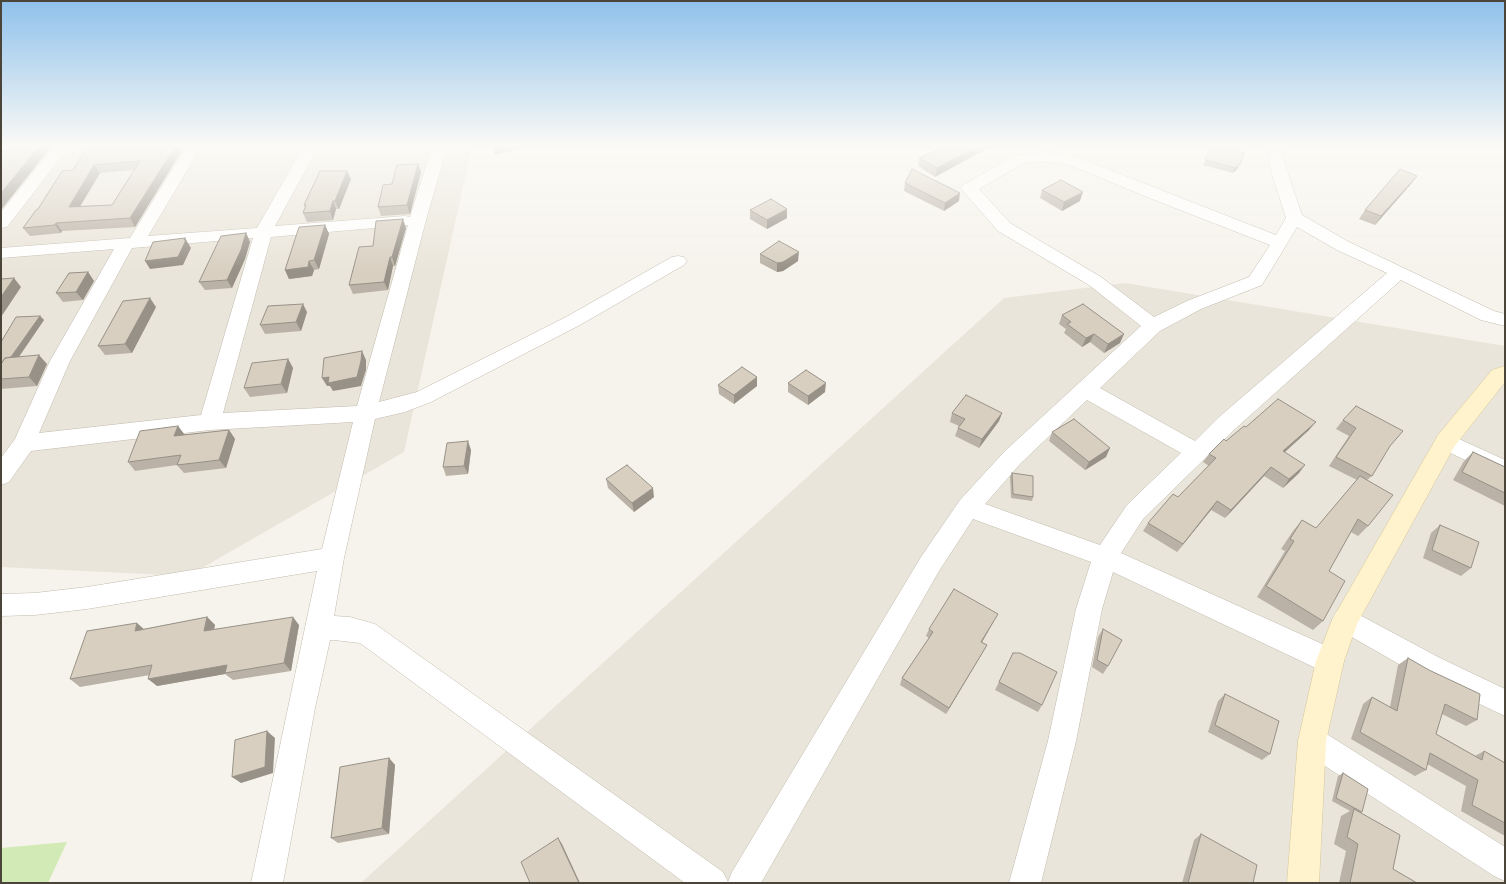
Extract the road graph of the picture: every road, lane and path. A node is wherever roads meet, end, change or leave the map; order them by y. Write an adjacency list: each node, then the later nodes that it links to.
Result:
1 (28, 188): 10 (street)
2 (166, 188): 12 (street)
3 (287, 188): 11 (street)
4 (428, 188): 9 (street)
5 (969, 188): 18 (street)
6 (1139, 188): 13 (street)
7 (1284, 188): 8 (street)
8 (1294, 218): 13 (street); 16 (street)
9 (418, 220): 11 (street); 21 (street)
10 (1, 223)
11 (264, 231): 12 (street); 22 (street)
12 (131, 242): 14 (street); 24 (street)
13 (1280, 243): 18 (street)
14 (1, 253)
15 (678, 261): 21 (street)
16 (1399, 272): 17 (street); 25 (street)
17 (1505, 320)
18 (1153, 326): 20 (street)
19 (1503, 376): 23 (street)
20 (1085, 389): 25 (street); 28 (street)
21 (366, 413): 22 (street); 30 (street)
22 (210, 422): 24 (street)
23 (1446, 441): 26 (street); 32 (street)
24 (24, 444): 27 (street)
25 (1197, 452): 29 (street)
26 (1505, 470)
27 (1, 476)
28 (968, 507): 29 (street); 40 (street)
29 (1105, 557): 34 (street); 41 (street)
30 (332, 558): 31 (street); 33 (street)
31 (1, 605)
32 (1344, 620): 34 (street); 35 (street)
33 (320, 630): 38 (street); 39 (street)
34 (1330, 661): 36 (street)
35 (1505, 702)
36 (1312, 741): 37 (street); 42 (street)
37 (1505, 865)
38 (268, 883)
39 (712, 883)
40 (743, 883)
41 (1025, 883)
42 (1303, 883)

